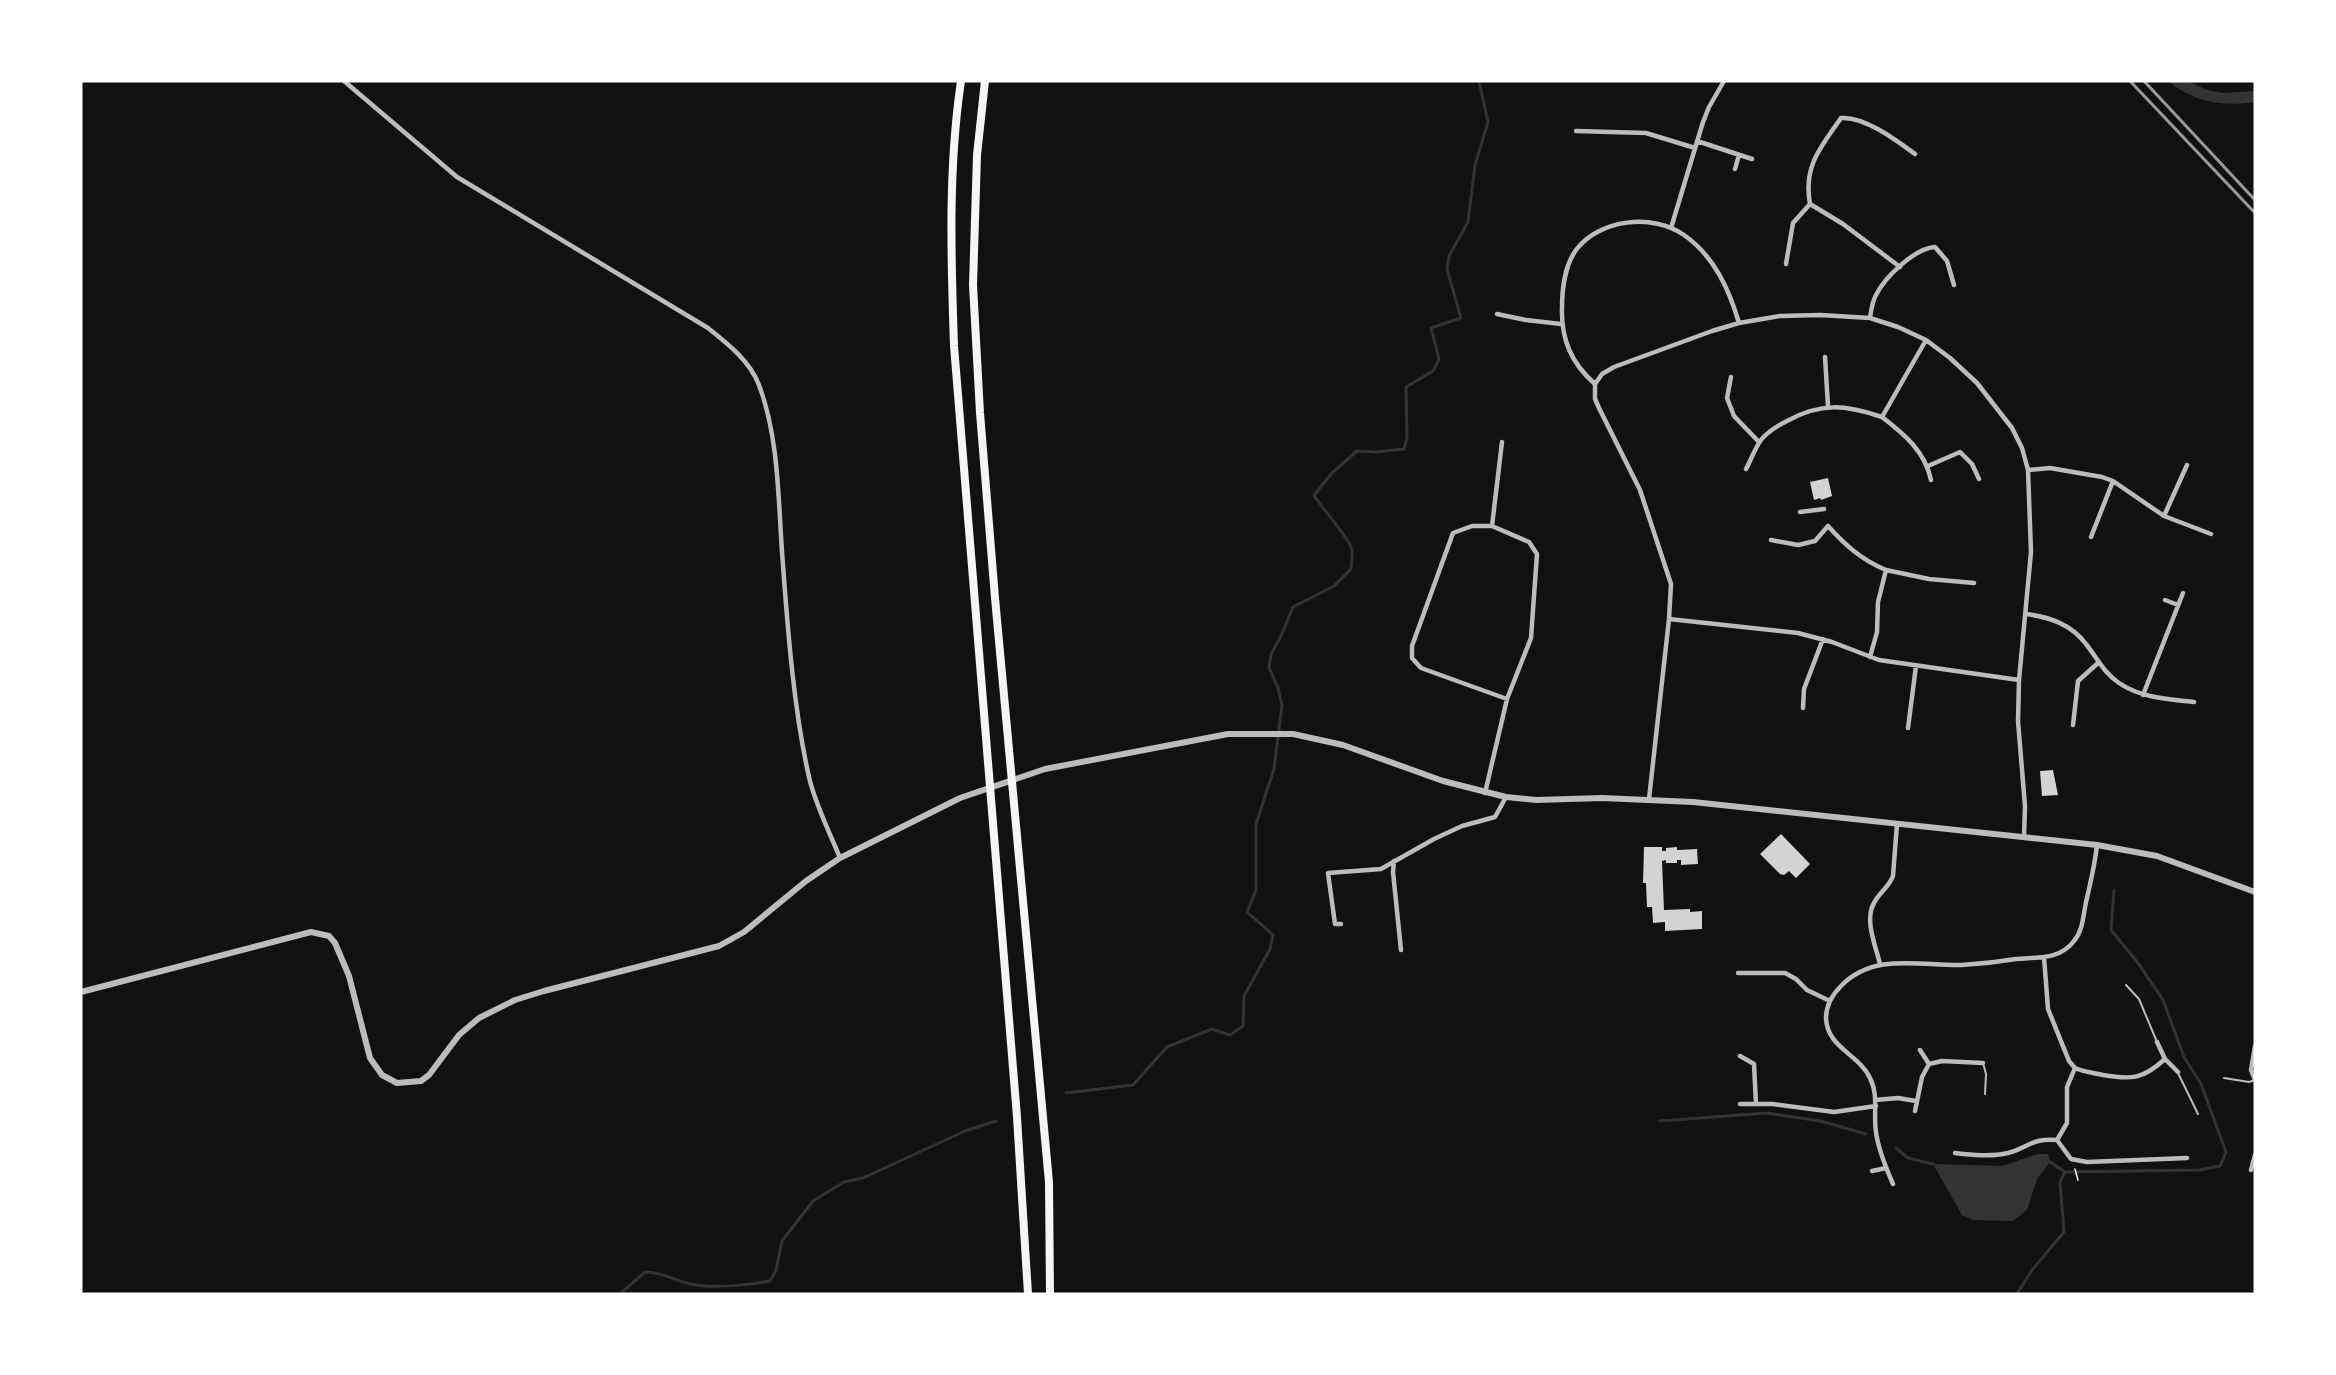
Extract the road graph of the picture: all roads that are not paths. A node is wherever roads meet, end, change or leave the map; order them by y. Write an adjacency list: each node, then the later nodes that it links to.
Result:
1 (344, 81): 67 (street)
2 (962, 81): 104 (highway)
3 (985, 81): 105 (highway)
4 (1724, 81): 6 (street)
5 (1576, 130): 7 (street)
6 (1697, 141): 7 (street); 9 (street)
7 (1695, 148): 13 (street)
8 (1915, 154): 12 (street)
9 (1739, 155): 10 (street); 11 (street)
10 (1752, 159)
11 (1735, 168)
12 (1810, 204): 14 (street); 15 (street)
13 (1671, 228): 19 (street); 20 (street)
14 (1786, 264)
15 (1900, 267): 16 (street); 18 (street)
16 (1954, 285)
17 (1497, 314): 20 (street)
18 (1870, 318): 19 (street); 21 (street)
19 (1739, 323): 24 (street)
20 (1561, 324): 24 (street)
21 (1926, 340): 26 (street); 32 (street)
22 (1825, 357): 25 (street)
23 (1731, 377): 28 (street)
24 (1595, 384): 49 (street)
25 (1828, 406): 26 (street); 28 (street)
26 (1882, 417): 30 (street)
27 (1502, 442): 39 (street)
28 (1759, 442): 31 (street)
29 (2187, 465): 38 (street)
30 (1928, 466): 33 (street); 34 (street)
31 (1746, 469)
32 (2028, 470): 35 (street); 48 (street)
33 (1979, 479)
34 (1931, 480)
35 (2113, 481): 38 (street); 41 (street)
36 (1824, 508): 37 (street)
37 (1800, 513)
38 (2164, 516): 40 (street)
39 (1492, 526): 56 (street); 56 (street)
40 (2211, 534)
41 (2091, 537)
42 (1771, 540): 43 (street)
43 (1886, 570): 44 (street); 51 (street)
44 (1974, 583)
45 (2183, 593): 47 (street)
46 (2165, 600): 47 (street)
47 (2178, 604): 55 (street)
48 (2025, 614): 52 (street); 54 (street)
49 (1669, 619): 50 (street); 63 (street)
50 (1823, 639): 51 (street); 58 (street)
51 (1870, 657): 53 (street)
52 (2098, 663): 55 (street); 59 (street)
53 (1916, 666): 54 (street); 60 (street)
54 (2019, 680): 65 (street)
55 (2143, 695): 57 (street)
56 (1507, 699): 61 (street)
57 (2194, 702)
58 (1803, 708)
59 (2073, 725)
60 (1908, 728)
61 (1485, 793): 62 (street); 67 (street)
62 (1506, 797): 63 (street); 68 (street)
63 (1649, 799): 64 (street)
64 (1897, 824): 65 (street); 73 (street)
65 (2024, 837): 66 (street)
66 (2097, 845): 69 (street); 72 (street)
67 (840, 858): 76 (street)
68 (1394, 861): 70 (street); 71 (street)
69 (2255, 892)
70 (1341, 924)
71 (1401, 950)
72 (2044, 957): 73 (street); 85 (street)
73 (1880, 964): 77 (street)
74 (1738, 973): 77 (street)
75 (2126, 986): 78 (lane)
76 (81, 992)
77 (1830, 1001): 91 (street)
78 (2157, 1042): 82 (street)
79 (2255, 1046): 88 (street)
80 (1920, 1050): 84 (street)
81 (1740, 1056): 93 (street)
82 (2165, 1059): 85 (street); 86 (street)
83 (1983, 1063): 84 (street); 89 (lane)
84 (1929, 1064): 90 (street)
85 (2075, 1068): 96 (street)
86 (2178, 1072): 95 (lane)
87 (2224, 1078): 88 (lane)
88 (2255, 1080)
89 (1985, 1094)
90 (1916, 1101): 91 (street); 94 (street)
91 (1876, 1103): 93 (street); 100 (street)
92 (1740, 1104): 93 (street)
93 (1756, 1104)
94 (1915, 1111)
95 (2198, 1114)
96 (2057, 1140): 97 (street); 99 (street)
97 (1955, 1153)
98 (2255, 1155): 101 (street)
99 (2187, 1158)
100 (1886, 1168): 102 (street); 103 (street)
101 (2251, 1170)
102 (1872, 1172)
103 (1893, 1184)
104 (1028, 1294)
105 (1050, 1294)

